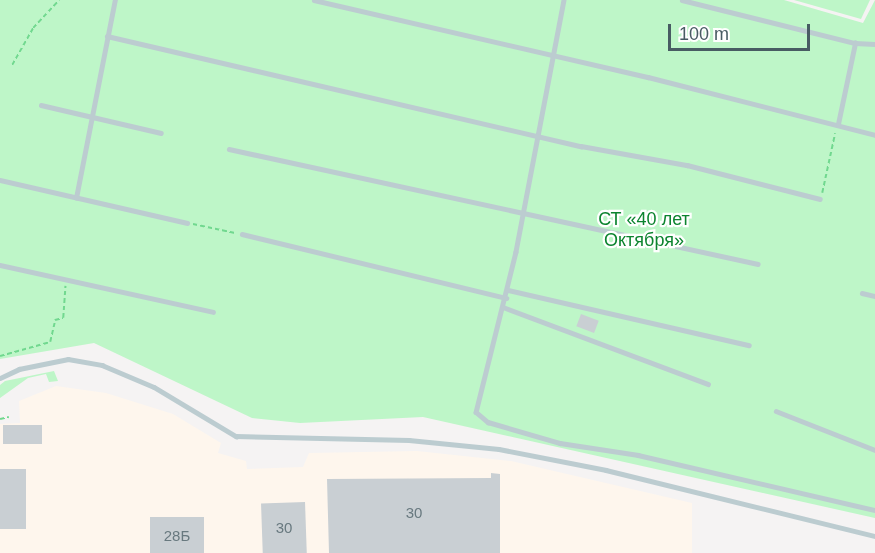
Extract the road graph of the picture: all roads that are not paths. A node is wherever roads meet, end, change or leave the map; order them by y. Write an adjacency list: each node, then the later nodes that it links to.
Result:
1 (116, 0): 5 (lane)
2 (314, 0): 8 (lane)
3 (564, 0): 8 (lane)
4 (682, 0): 6 (lane)
5 (107, 36): 10 (lane); 13 (lane)
6 (855, 43): 7 (lane); 11 (lane)
7 (875, 44)
8 (552, 55): 11 (lane); 13 (lane)
9 (41, 105): 10 (lane)
10 (90, 116): 12 (lane); 17 (lane)
11 (838, 124): 14 (lane)
12 (161, 133)
13 (538, 135): 18 (lane); 19 (lane)
14 (875, 135)
15 (229, 149): 19 (lane)
16 (0, 180): 17 (lane)
17 (76, 198): 20 (lane)
18 (820, 200)
19 (523, 214): 22 (lane); 24 (lane)
20 (187, 223)
21 (242, 234): 27 (lane)
22 (758, 264)
23 (0, 265): 29 (lane)
24 (508, 290): 27 (lane); 30 (lane)
25 (862, 293): 26 (lane)
26 (875, 296)
27 (506, 298): 28 (lane)
28 (504, 307): 32 (lane); 35 (lane)
29 (213, 312)
30 (749, 345)
31 (0, 378): 36 (lane)
32 (708, 384)
33 (776, 411): 34 (lane)
34 (875, 450)
35 (875, 510)
36 (875, 536)

